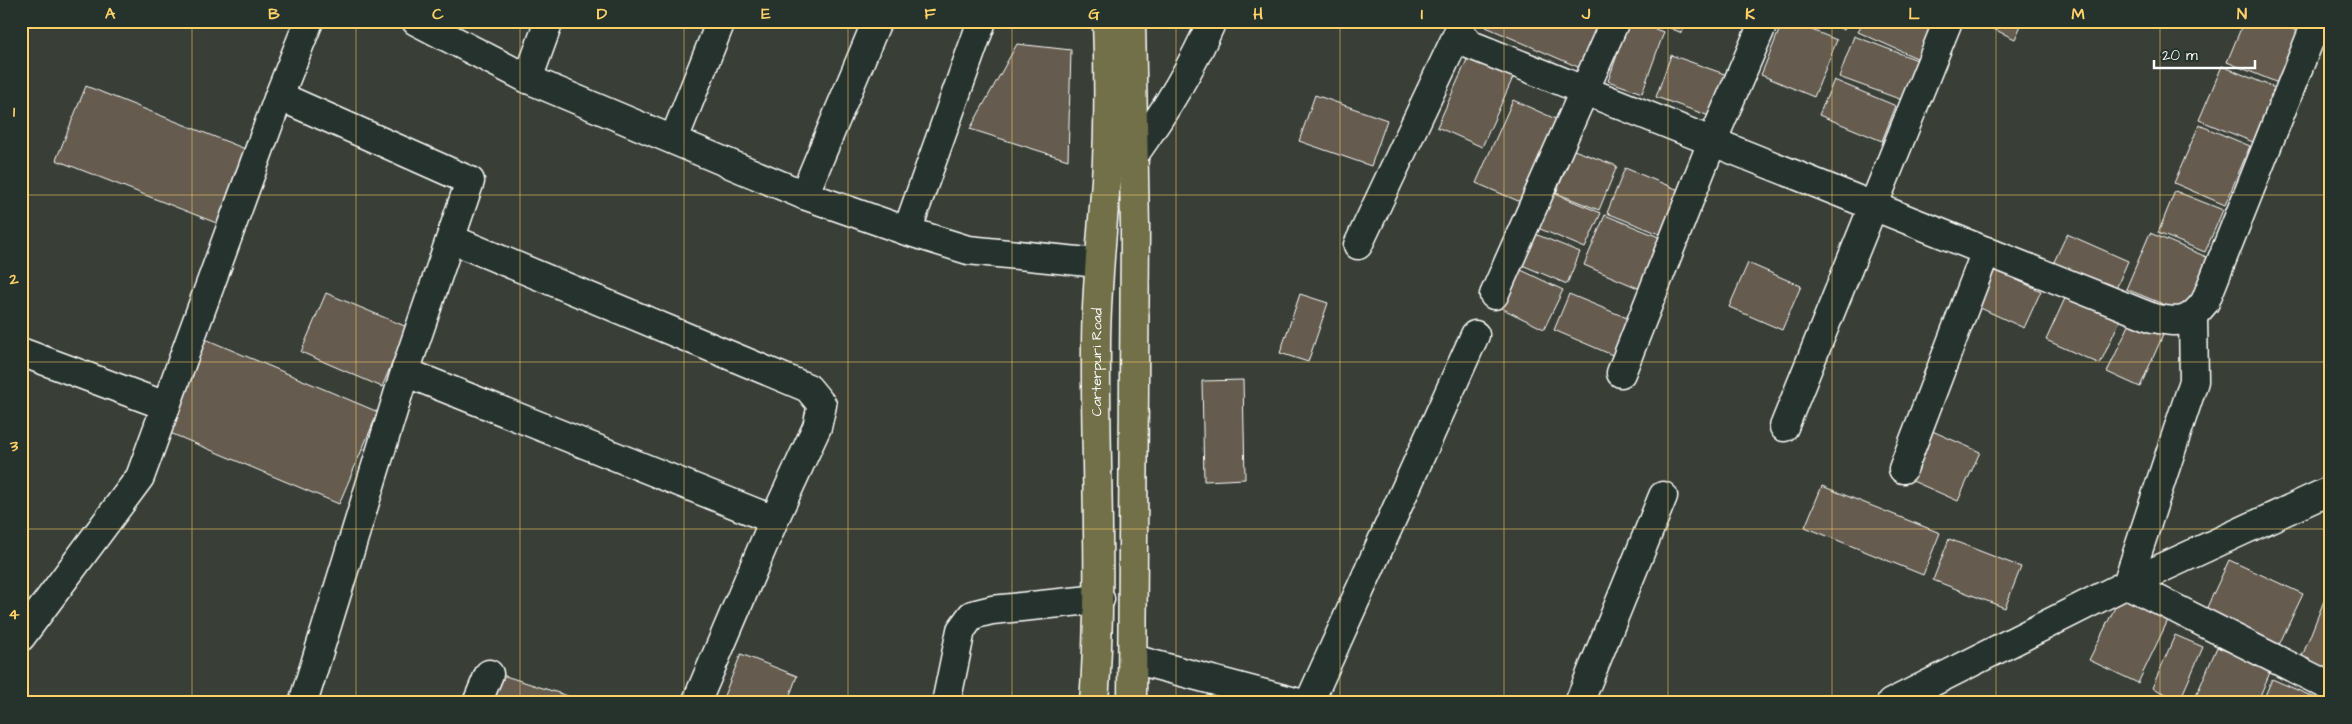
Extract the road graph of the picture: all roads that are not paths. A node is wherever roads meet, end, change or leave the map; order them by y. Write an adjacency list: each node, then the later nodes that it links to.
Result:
1 (309, 21): 17 (street)
2 (416, 21): 15 (street)
3 (549, 21): 15 (street)
4 (721, 21): 18 (street)
5 (877, 21): 21 (street)
6 (982, 21): 23 (street)
7 (1107, 21): 27 (main road, Carterpuri Road)
8 (1131, 21): 20 (main road)
9 (1212, 21): 20 (street)
10 (1615, 21): 16 (street)
11 (1764, 21): 19 (street)
12 (1948, 21): 22 (street)
13 (2317, 21): 29 (street)
14 (1460, 26): 16 (street); 25 (street)
15 (528, 79): 18 (street)
16 (1586, 91): 19 (street); 28 (street)
17 (279, 96): 24 (street); 34 (street)
18 (674, 139): 21 (street)
19 (1712, 142): 22 (street); 33 (street)
20 (1134, 155): 43 (main road)
21 (804, 195): 23 (street)
22 (1873, 206): 26 (street); 35 (street)
23 (907, 231): 27 (street)
24 (451, 239): 32 (street); 39 (street)
25 (1358, 245)
26 (1986, 251): 29 (street); 36 (street)
27 (1098, 263): 41 (main road, Carterpuri Road)
28 (1494, 295)
29 (2193, 317): 40 (street)
30 (1475, 335): 53 (street)
31 (21, 352): 34 (street)
32 (404, 372): 39 (street); 46 (street)
33 (1621, 373)
34 (166, 406): 42 (street)
35 (1784, 427)
36 (1903, 469)
37 (2331, 490): 40 (street)
38 (1663, 496): 54 (street)
39 (774, 520): 48 (street)
40 (2127, 584): 45 (street); 55 (street)
41 (1100, 599): 49 (street); 50 (main road, Carterpuri Road)
42 (21, 637)
43 (1133, 659): 51 (main road); 52 (street)
44 (489, 674): 47 (street)
45 (2331, 687)
46 (303, 703)
47 (477, 703)
48 (696, 703)
49 (946, 703)
50 (1094, 703)
51 (1132, 703)
52 (1300, 703)
53 (1309, 703)
54 (1580, 703)
55 (1891, 703)

